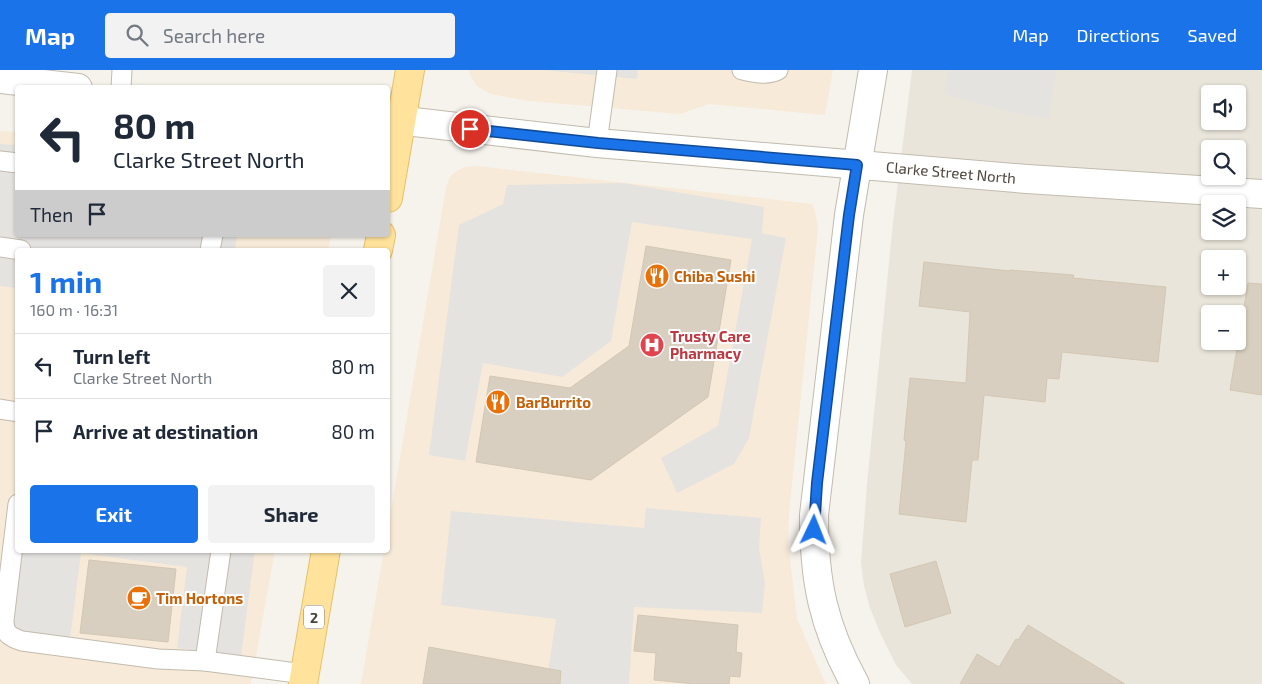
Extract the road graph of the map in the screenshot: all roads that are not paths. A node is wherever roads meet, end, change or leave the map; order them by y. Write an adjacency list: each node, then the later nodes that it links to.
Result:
1 (122, 70): 9 (lane)
2 (410, 70): 10 (main road)
3 (607, 70): 11 (lane)
4 (742, 70): 5 (lane)
5 (778, 70)
6 (873, 70): 14 (street)
7 (0, 79): 8 (street)
8 (52, 85)
9 (121, 85)
10 (394, 120): 11 (street, Clarke Street North); 15 (main road)
11 (598, 143): 14 (street, Clarke Street North)
12 (0, 160): 13 (lane)
13 (15, 162)
14 (857, 165): 16 (street, Clarke Street North); 26 (street)
15 (390, 172)
16 (1262, 194)
17 (0, 247): 18 (lane)
18 (15, 249)
19 (0, 409): 20 (lane)
20 (15, 412)
21 (15, 529): 24 (lane)
22 (221, 553): 24 (lane)
23 (325, 553): 25 (main road, 2)
24 (205, 661): 25 (lane)
25 (303, 679)
26 (855, 684)

